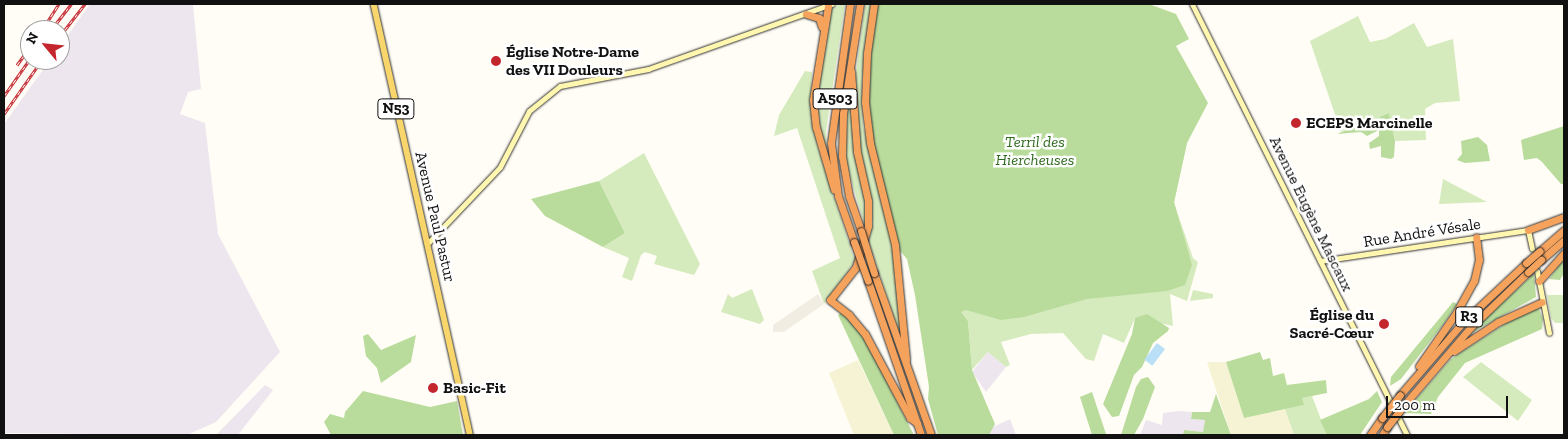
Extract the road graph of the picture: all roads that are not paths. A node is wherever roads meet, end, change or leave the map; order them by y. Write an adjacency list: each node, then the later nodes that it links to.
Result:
1 (374, 4): 16 (main road, Avenue Paul Pastur / N53)
2 (827, 4): 7 (street); 8 (highway)
3 (850, 4): 10 (highway, A503)
4 (860, 4): 9 (highway, A503)
5 (874, 4): 24 (highway)
6 (1192, 4): 19 (street, Avenue Eugène Mascaux)
7 (806, 14): 8 (highway); 16 (street)
8 (822, 28): 10 (highway)
9 (851, 71): 24 (highway, A503, bridge); 27 (highway)
10 (838, 196): 27 (highway, A503, bridge)
11 (1564, 217): 12 (highway)
12 (1528, 230): 14 (street, Rue André Vésale); 17 (street)
13 (1564, 230): 17 (highway, R3)
14 (1476, 237): 19 (street, Rue André Vésale); 26 (highway)
15 (1564, 240): 25 (highway, R3, bridge)
16 (427, 244): 28 (main road, Avenue Paul Pastur / N53)
17 (1536, 250): 26 (highway, R3, bridge)
18 (1564, 252): 21 (highway)
19 (1320, 261): 33 (street, Avenue Eugène Mascaux)
20 (1537, 271): 21 (street)
21 (1539, 281): 22 (street)
22 (1542, 302): 23 (street); 25 (highway)
23 (1549, 333)
24 (906, 359): 30 (highway, A503)
25 (1441, 359): 32 (highway, R3, bridge)
26 (1416, 374): 31 (highway, R3, bridge)
27 (917, 423): 29 (highway, A503)
28 (470, 435)
29 (921, 435)
30 (930, 435)
31 (1370, 435)
32 (1382, 435)
33 (1407, 435)

